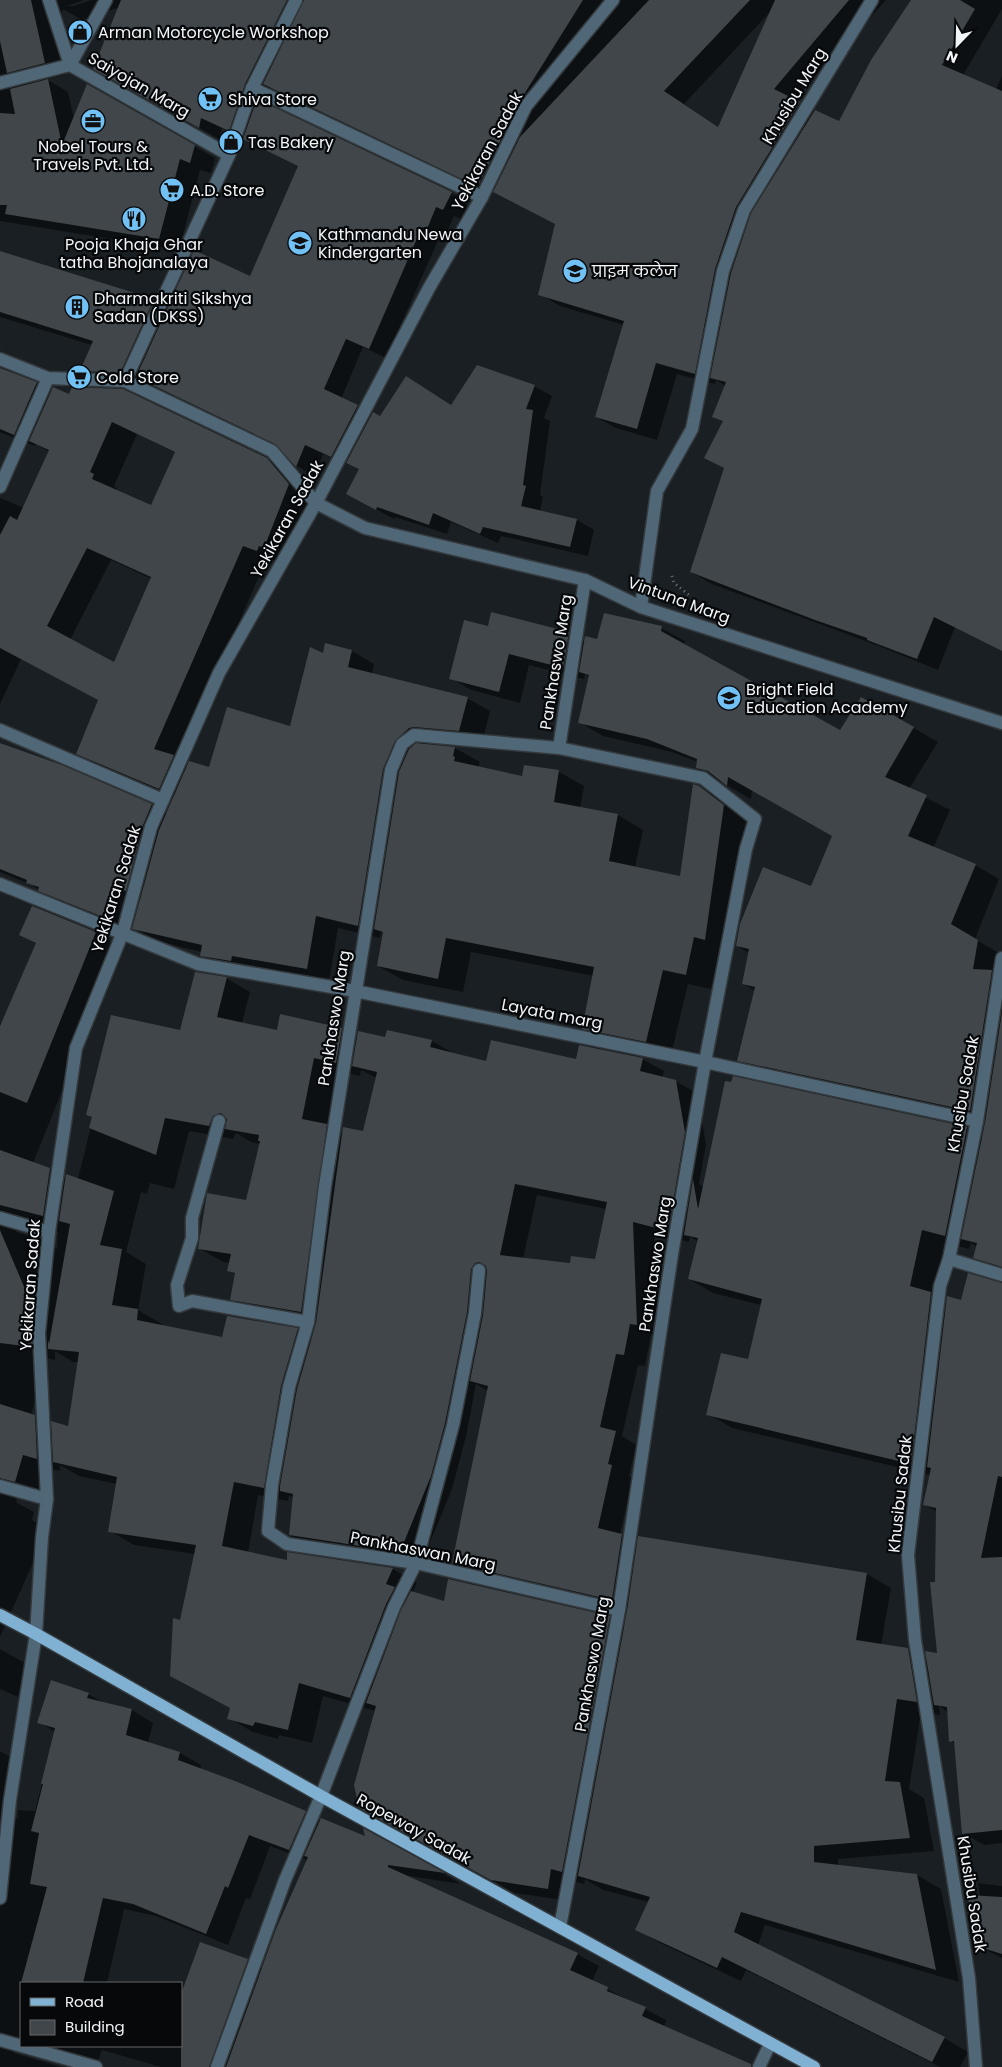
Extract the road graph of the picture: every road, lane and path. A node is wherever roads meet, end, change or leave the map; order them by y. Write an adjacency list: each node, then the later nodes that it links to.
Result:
1 (48, 0): 6 (street)
2 (106, 0): 6 (street)
3 (296, 0): 8 (street)
4 (613, 0): 10 (street, Yekikaran Sadak)
5 (872, 0): 19 (street, Khusibu Marg)
6 (70, 65): 7 (street, Saiyojan Marg); 9 (street, Saiyojan Marg)
7 (0, 83)
8 (252, 88): 9 (street); 10 (street)
9 (229, 155): 13 (street)
10 (482, 198): 15 (street, Yekikaran Sadak)
11 (0, 359): 12 (street)
12 (48, 378): 13 (street); 14 (street)
13 (125, 382): 15 (street)
14 (0, 487)
15 (316, 502): 17 (street, Vintuna Marg); 23 (street, Yekikaran Sadak)
16 (672, 574): 18 (path)
17 (585, 580): 19 (street, Vintuna Marg); 22 (street, Pankhaswo Marg)
18 (696, 600)
19 (641, 607): 20 (street, Vintuna Marg)
20 (1002, 723)
21 (0, 730): 23 (street)
22 (559, 748): 27 (street, Pankhaswo Marg); 28 (street, Pankhaswo Marg)
23 (163, 800): 25 (street, Yekikaran Sadak)
24 (0, 884): 25 (street, Layata marg)
25 (123, 932): 27 (street, Layata marg); 32 (street, Yekikaran Sadak)
26 (1002, 958): 30 (street, Khusibu Sadak)
27 (354, 991): 28 (street, Layata marg); 36 (street, Pankhaswo Marg)
28 (705, 1062): 30 (street, Layata marg); 41 (street, Pankhaswo Marg)
29 (219, 1121): 36 (street)
30 (977, 1121): 33 (street, Khusibu Sadak)
31 (0, 1218): 32 (street)
32 (49, 1232): 39 (street, Yekikaran Sadak)
33 (949, 1259): 35 (street); 56 (street, Khusibu Sadak)
34 (479, 1270): 40 (street)
35 (1002, 1275)
36 (308, 1322): 37 (street, Pankhaswo Marg)
37 (272, 1485): 40 (street, Pankhaswan Marg)
38 (0, 1486): 39 (street)
39 (47, 1499): 43 (street, Yekikaran Sadak)
40 (416, 1563): 41 (street, Pankhaswan Marg); 44 (street)
41 (619, 1610): 47 (street, Pankhaswo Marg)
42 (0, 1615): 43 (main road, Ropeway Sadak)
43 (36, 1634): 44 (main road, Ropeway Sadak); 45 (street, Yekikaran Sadak)
44 (321, 1796): 47 (main road, Ropeway Sadak); 53 (street)
45 (5, 1800): 46 (street, Yekikaran Sadak)
46 (0, 1898)
47 (560, 1927): 49 (main road, Ropeway Sadak)
48 (0, 2040): 50 (street)
49 (770, 2044): 54 (street); 55 (main road, Ropeway Sadak)
50 (20, 2046)
51 (25, 2047): 52 (street)
52 (96, 2067)
53 (217, 2067)
54 (759, 2067)
55 (814, 2067)
56 (976, 2067)

